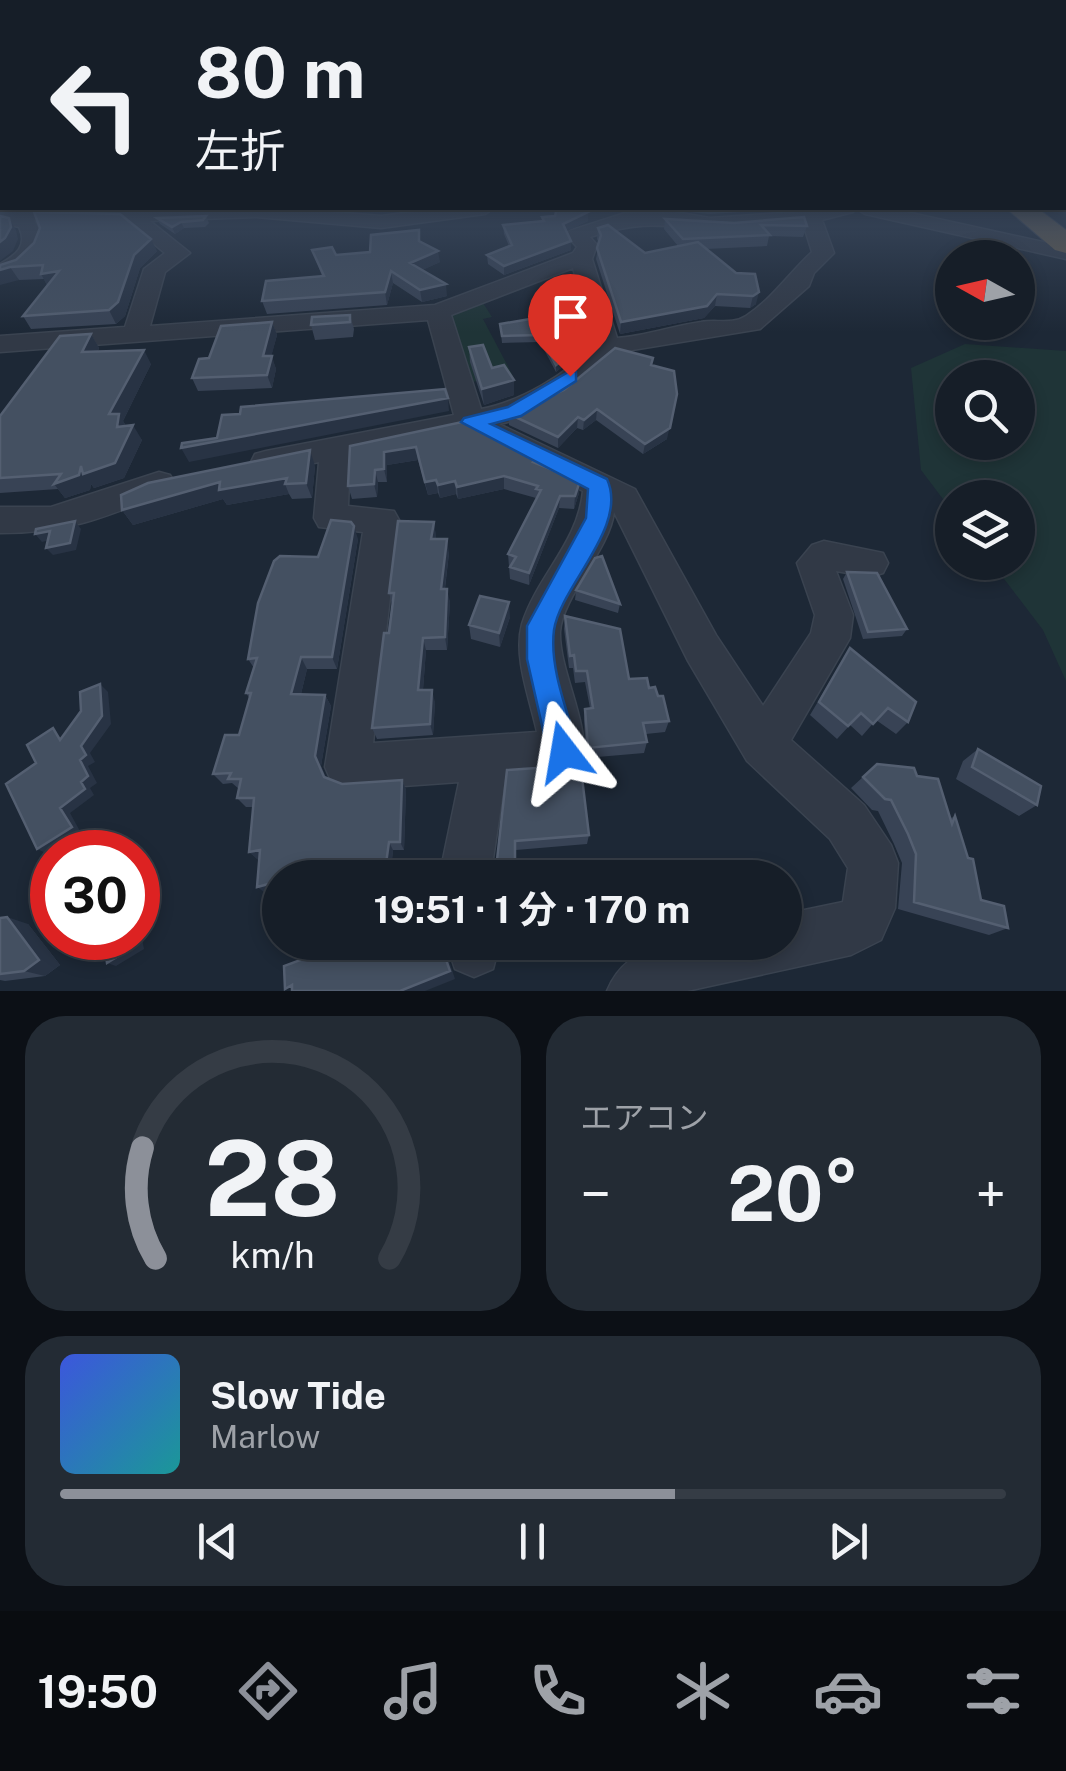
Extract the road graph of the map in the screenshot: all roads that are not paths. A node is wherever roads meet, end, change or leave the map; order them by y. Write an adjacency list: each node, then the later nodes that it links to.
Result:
1 (33, 239): 9 (street)
2 (161, 239): 11 (street)
3 (577, 239): 7 (street)
4 (591, 239): 7 (street)
5 (818, 239): 13 (street)
6 (1005, 239): 8 (street)
7 (578, 247): 10 (street); 13 (street)
8 (1066, 253)
9 (0, 272)
10 (438, 312): 11 (street); 14 (street)
11 (135, 334): 12 (street)
12 (0, 344)
13 (607, 346): 14 (street)
14 (471, 422): 15 (street); 18 (street)
15 (335, 446): 16 (street); 22 (street)
16 (234, 468)
17 (182, 478): 19 (street)
18 (599, 485): 21 (street); 22 (street)
19 (0, 520)
20 (870, 562): 21 (street)
21 (763, 745): 24 (street)
22 (486, 758): 23 (street)
23 (468, 860)
24 (802, 938)
25 (704, 960): 26 (street)
26 (636, 991)

